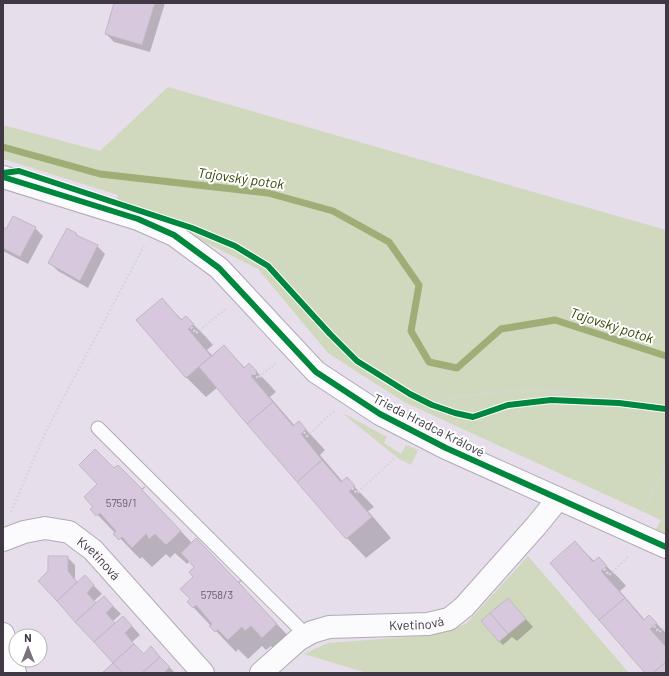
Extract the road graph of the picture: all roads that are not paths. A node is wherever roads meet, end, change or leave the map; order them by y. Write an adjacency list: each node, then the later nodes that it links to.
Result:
1 (3, 177): 3 (street, Trieda Hradca Králové)
2 (98, 428): 7 (lane)
3 (558, 499): 5 (street, Trieda Hradca Králové); 7 (street, Kvetinová)
4 (3, 540): 9 (street, Kvetinová)
5 (666, 547)
6 (3, 634): 8 (street)
7 (306, 635): 10 (street, Kvetinová)
8 (15, 673)
9 (204, 673)
10 (261, 673)

